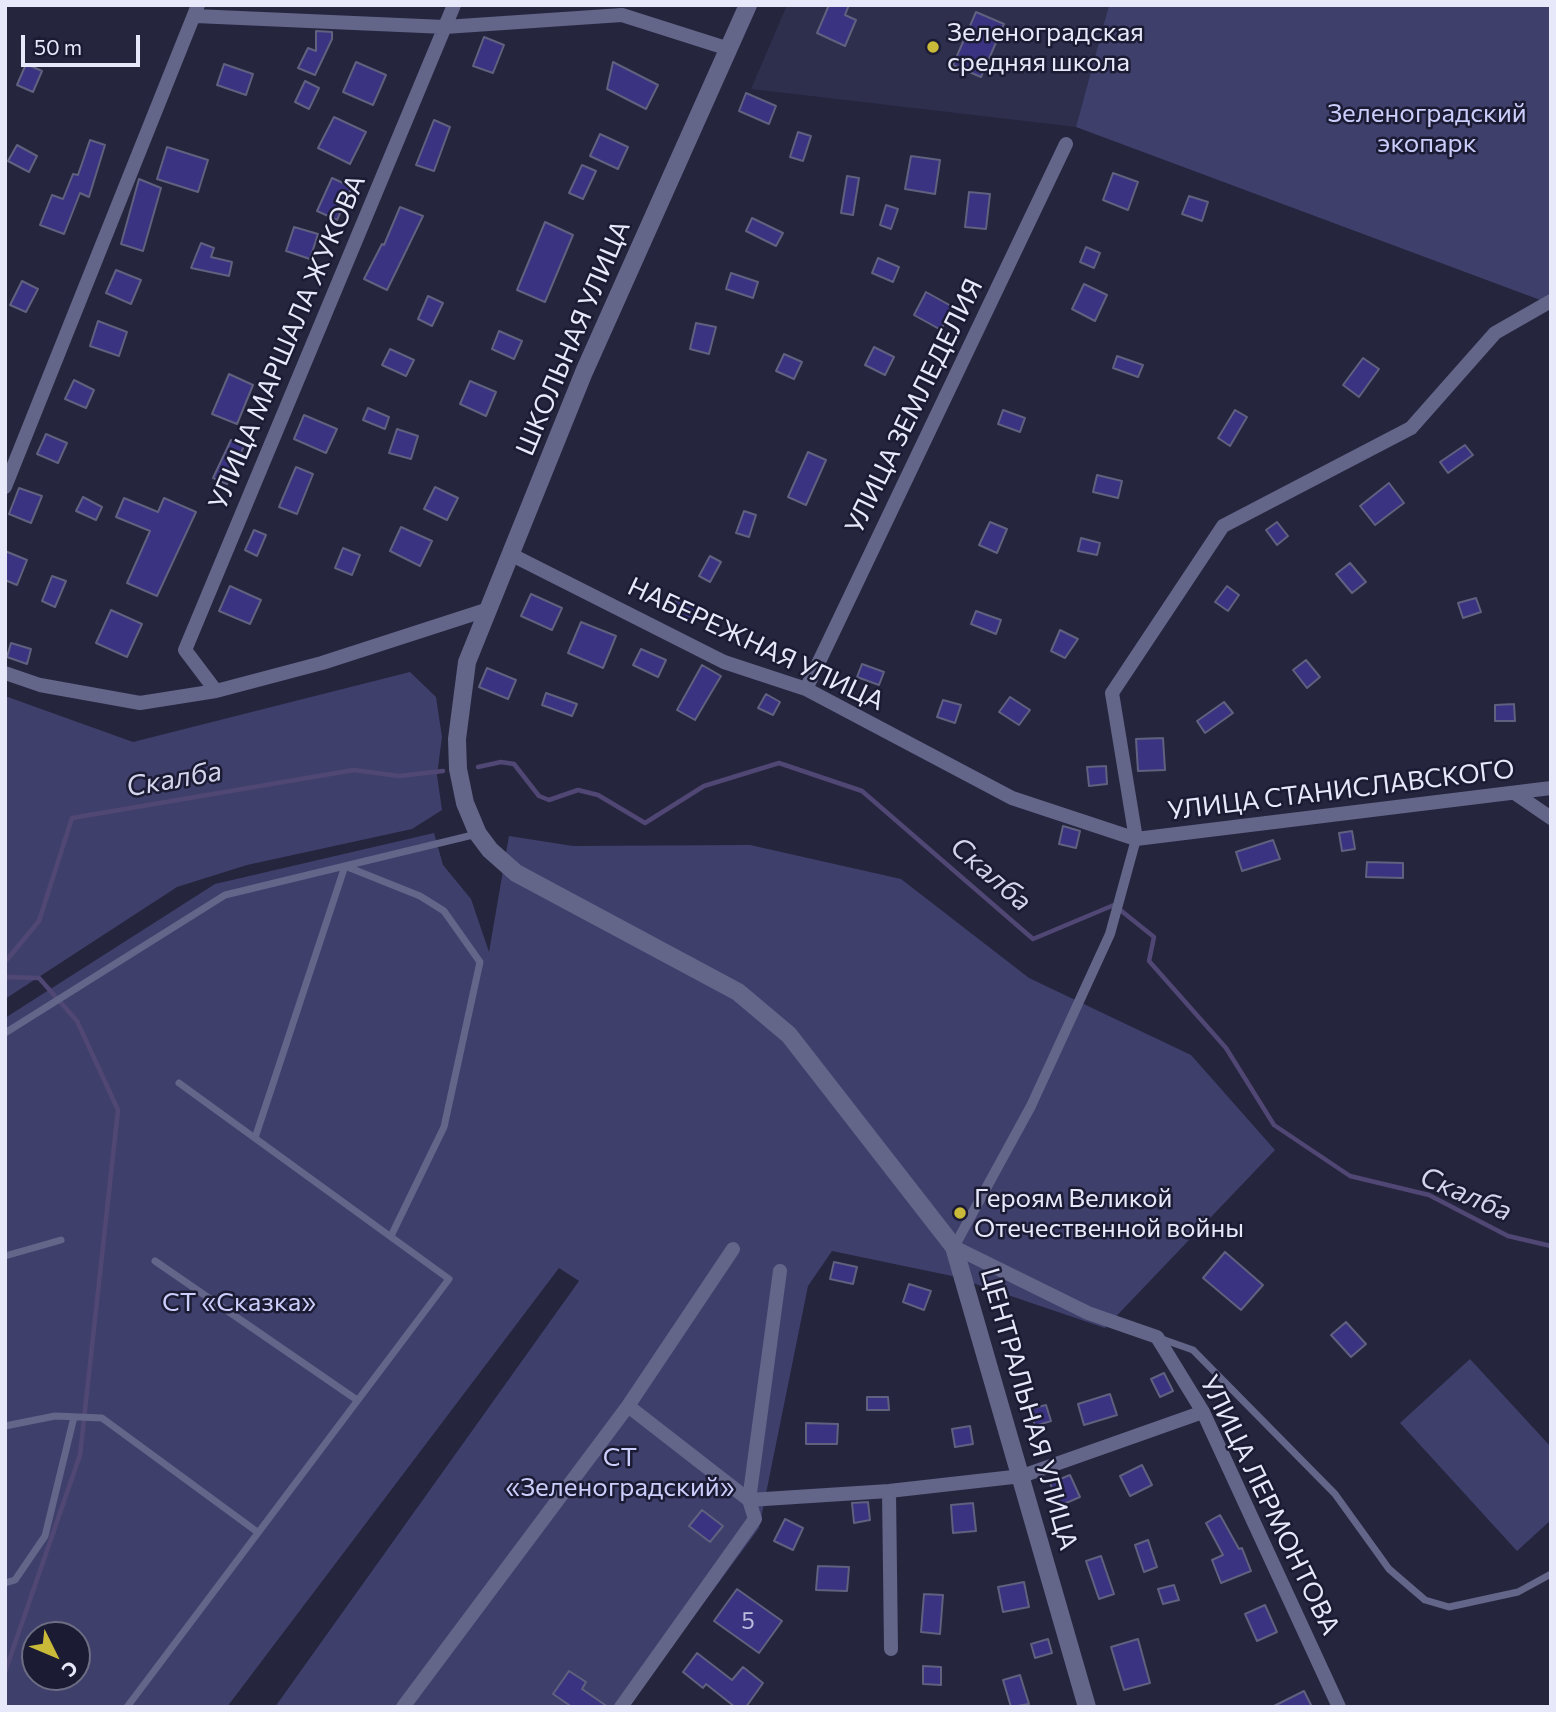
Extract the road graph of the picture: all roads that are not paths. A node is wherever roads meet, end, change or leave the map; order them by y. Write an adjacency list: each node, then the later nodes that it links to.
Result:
1 (454, 5): 4 (street, УЛИЦА МАРШАЛА ЖУКОВА)
2 (748, 5): 5 (street, ШКОЛЬНАЯ УЛИЦА)
3 (197, 10): 4 (street); 8 (street)
4 (445, 27): 5 (street); 13 (street, УЛИЦА МАРШАЛА ЖУКОВА)
5 (729, 49): 9 (street, ШКОЛЬНАЯ УЛИЦА)
6 (1066, 144): 12 (street, УЛИЦА ЗЕМЛЕДЕЛИЯ)
7 (1551, 301): 18 (street)
8 (5, 487)
9 (510, 554): 10 (street, ШКОЛЬНАЯ УЛИЦА); 12 (street, НАБЕРЕЖНАЯ УЛИЦА)
10 (489, 609): 13 (street); 17 (street, ШКОЛЬНАЯ УЛИЦА)
11 (5, 673): 13 (street)
12 (806, 689): 18 (street, НАБЕРЕЖНАЯ УЛИЦА)
13 (216, 691)
14 (1551, 788): 15 (street, УЛИЦА СТАНИСЛАВСКОГО)
15 (1516, 794): 16 (street); 18 (street, УЛИЦА СТАНИСЛАВСКОГО)
16 (1551, 818)
17 (478, 834): 19 (lane); 25 (street, ЦЕНТРАЛЬНАЯ УЛИЦА)
18 (1136, 839): 25 (street)
19 (345, 866): 20 (lane); 22 (lane); 23 (lane)
20 (5, 1034)
21 (179, 1083): 22 (lane)
22 (255, 1138): 23 (lane)
23 (391, 1236): 31 (lane)
24 (61, 1240): 27 (lane)
25 (954, 1247): 30 (street); 36 (street, ЦЕНТРАЛЬНАЯ УЛИЦА)
26 (733, 1249): 32 (street)
27 (5, 1256)
28 (155, 1261): 31 (lane)
29 (780, 1271): 38 (street)
30 (1157, 1338): 33 (street, УЛИЦА ЛЕРМОНТОВА); 40 (lane)
31 (357, 1400): 39 (lane)
32 (628, 1406): 38 (street); 44 (street)
33 (1203, 1412): 36 (street); 47 (street, УЛИЦА ЛЕРМОНТОВА)
34 (74, 1417): 35 (lane); 39 (lane); 41 (lane)
35 (5, 1426)
36 (1022, 1476): 37 (street); 46 (street, ЦЕНТРАЛЬНАЯ УЛИЦА)
37 (889, 1491): 38 (street); 42 (street)
38 (749, 1500): 45 (street)
39 (256, 1531): 43 (lane)
40 (1551, 1574)
41 (5, 1583)
42 (891, 1649)
43 (127, 1707)
44 (403, 1707)
45 (621, 1707)
46 (1087, 1707)
47 (1339, 1707)

